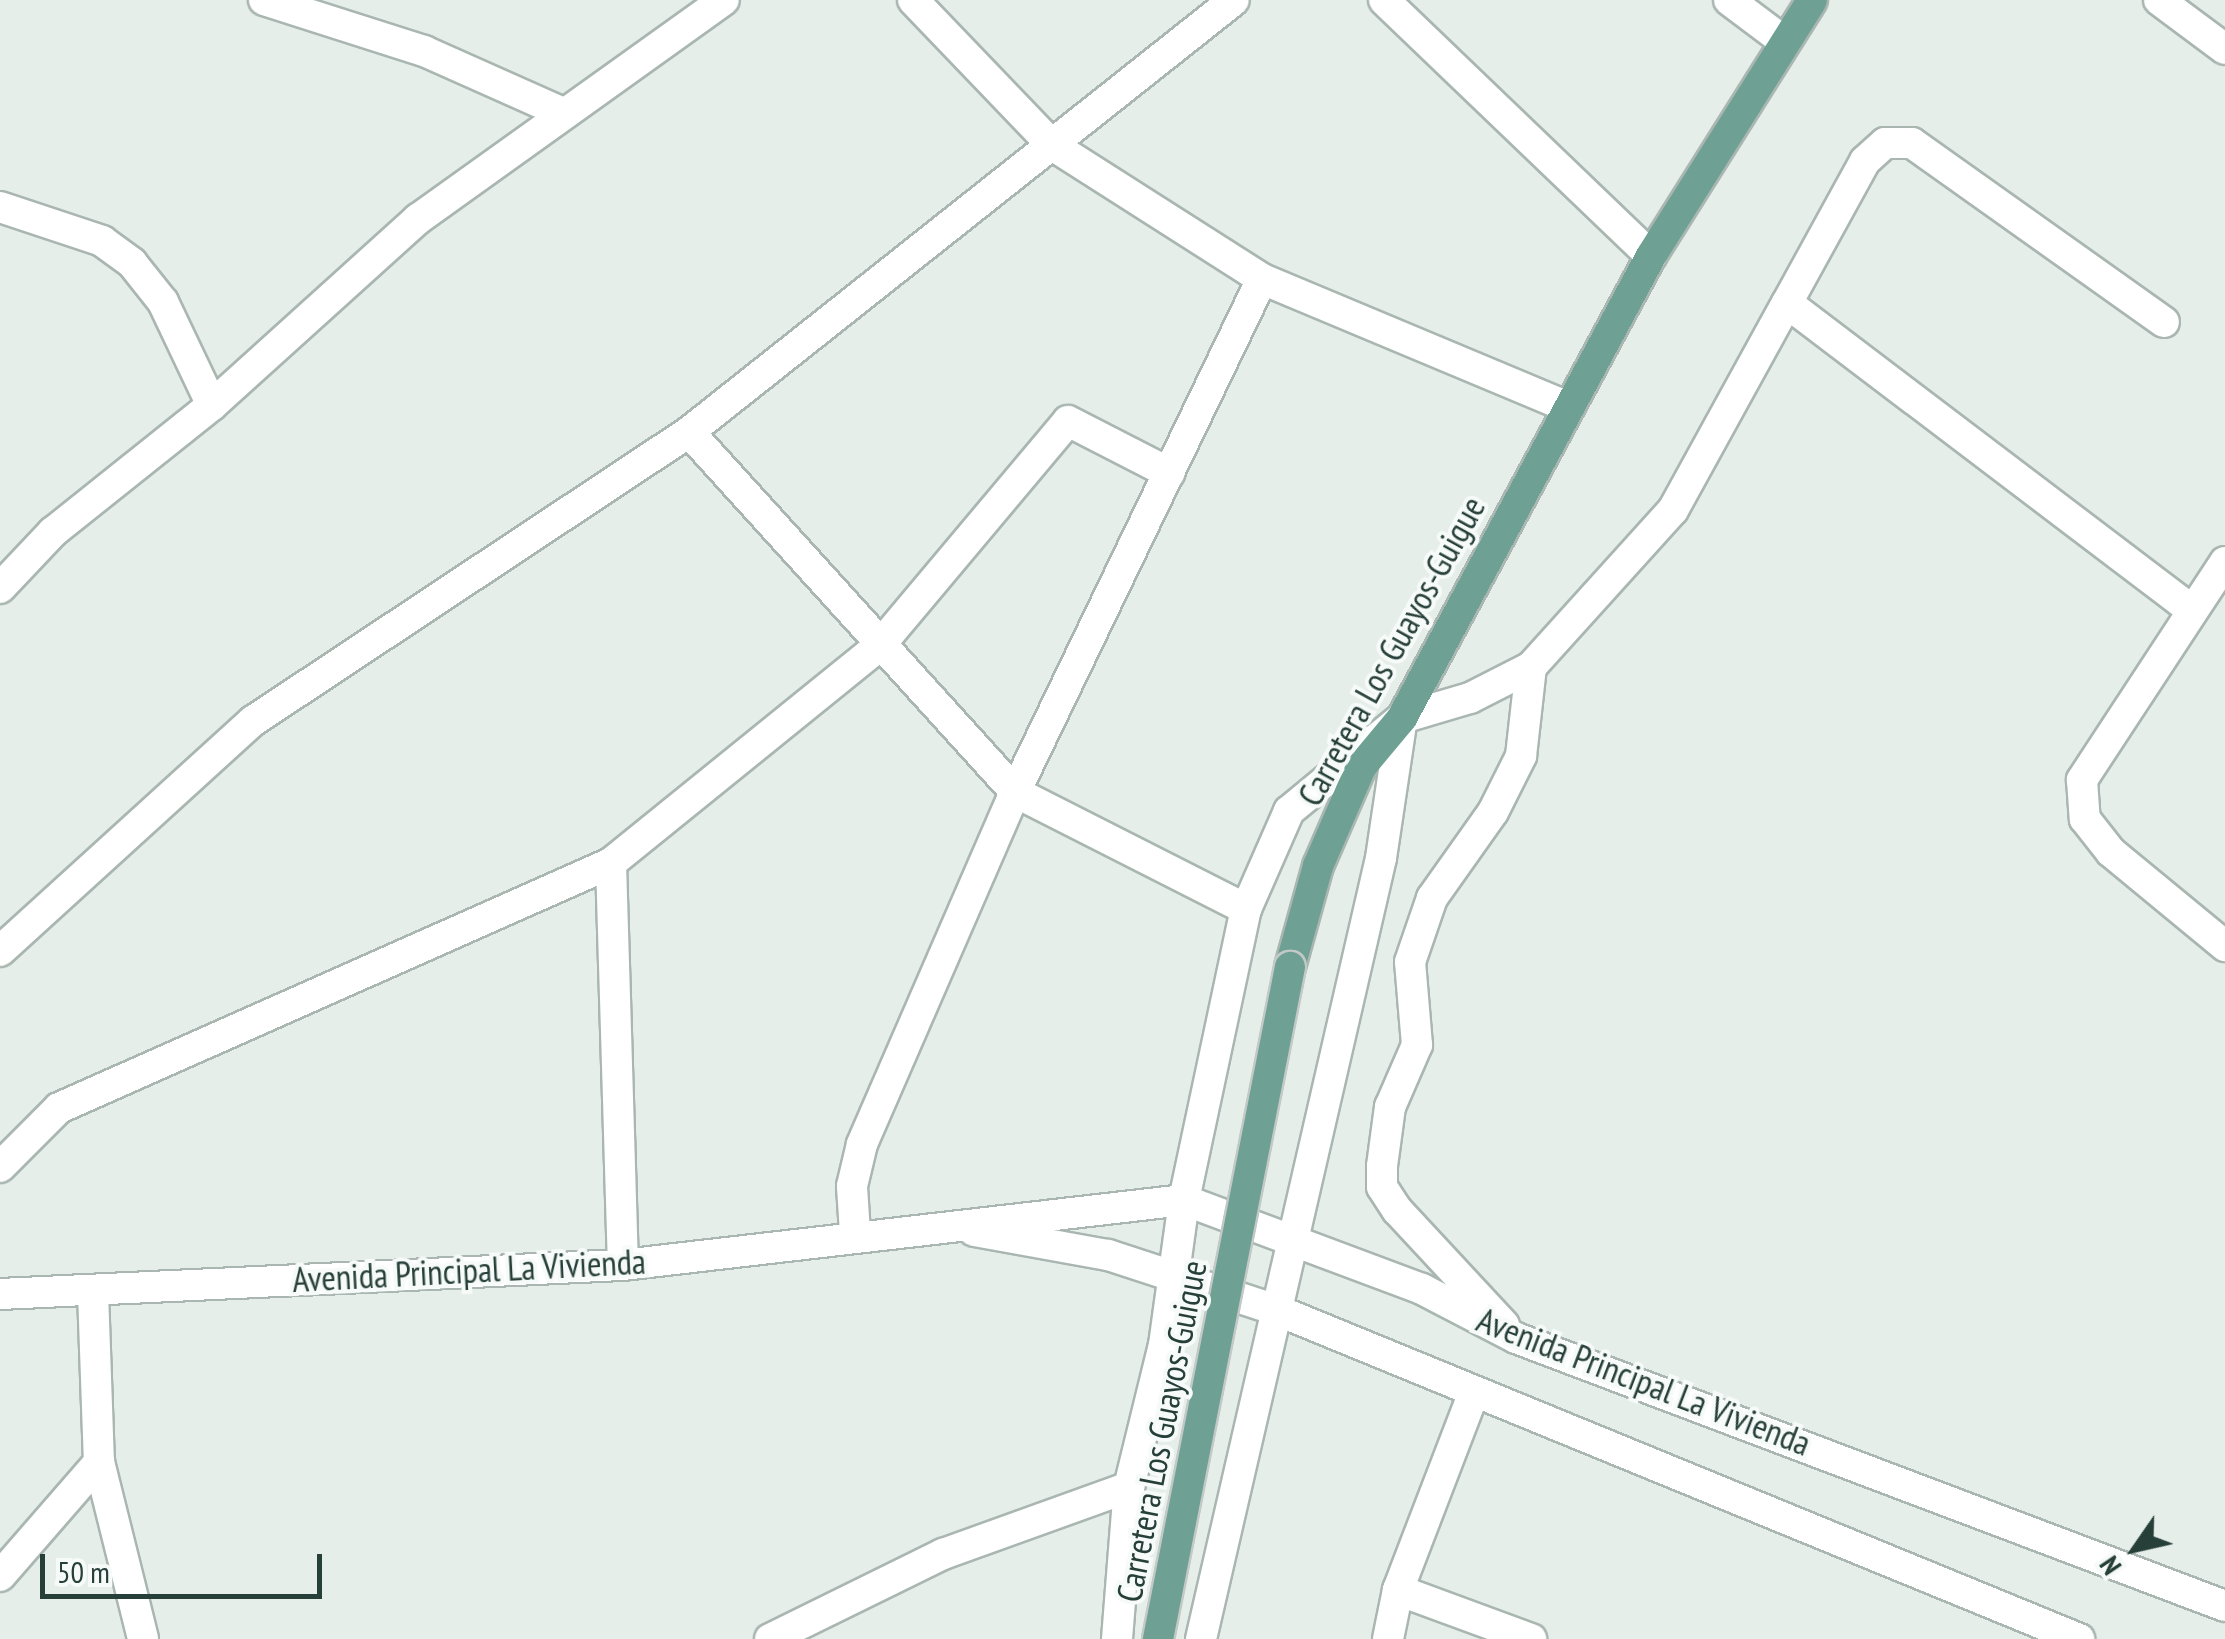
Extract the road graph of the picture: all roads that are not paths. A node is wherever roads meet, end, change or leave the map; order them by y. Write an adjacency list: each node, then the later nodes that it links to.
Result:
1 (264, 0): 11 (street)
2 (724, 0): 11 (street)
3 (913, 0): 12 (street)
4 (1234, 0): 12 (street)
5 (1384, 0): 14 (street)
6 (1729, 0): 9 (street)
7 (1812, 0): 9 (main road, Carretera Los Guayos-Guigue)
8 (2159, 0): 10 (street)
9 (1786, 42): 14 (main road, Carretera Los Guayos-Guigue)
10 (2225, 50)
11 (561, 112): 18 (street)
12 (1052, 144): 15 (street); 20 (street)
13 (0, 207): 18 (street)
14 (1652, 256): 19 (main road, Carretera Los Guayos-Guigue)
15 (1262, 279): 19 (street); 21 (street)
16 (1787, 302): 17 (street); 24 (street); 26 (street)
17 (2164, 322)
18 (212, 404): 23 (street)
19 (1568, 407): 27 (main road, Carretera Los Guayos-Guigue)
20 (689, 432): 25 (street); 32 (street)
21 (1168, 473): 25 (street); 28 (street)
22 (2225, 562): 24 (street)
23 (0, 588)
24 (2189, 608): 31 (street)
25 (880, 644): 28 (street); 29 (street)
26 (1532, 667): 27 (street); 43 (street)
27 (1402, 718): 30 (street); 37 (street); 54 (main road, Carretera Los Guayos-Guigue, bridge)
28 (1014, 792): 30 (street); 36 (street)
29 (612, 863): 33 (street); 38 (street)
30 (1246, 909): 34 (street)
31 (2225, 946)
32 (0, 951)
33 (0, 1167)
34 (1184, 1200): 35 (street, Avenida Principal La Vivienda); 37 (street, Avenida Principal La Vivienda); 39 (street)
35 (936, 1224): 36 (street, Avenida Principal La Vivienda); 39 (street, Avenida Principal La Vivienda)
36 (856, 1233): 38 (street, Avenida Principal La Vivienda)
37 (1294, 1237): 42 (street); 43 (street, Avenida Principal La Vivienda)
38 (624, 1265): 40 (street, Avenida Principal La Vivienda)
39 (1174, 1273): 42 (street, Avenida Principal La Vivienda); 46 (street)
40 (93, 1292): 41 (street, Avenida Principal La Vivienda); 45 (street)
41 (0, 1294)
42 (1279, 1311): 44 (street, Avenida Principal La Vivienda); 55 (street)
43 (1516, 1338): 49 (street, Avenida Principal La Vivienda)
44 (1473, 1396): 48 (street); 58 (street, Avenida Principal La Vivienda)
45 (100, 1462): 47 (street); 51 (street)
46 (1129, 1487): 50 (street); 53 (street)
47 (0, 1576)
48 (1398, 1590): 56 (street); 57 (street)
49 (2225, 1606)
50 (776, 1636): 52 (street)
51 (143, 1639)
52 (818, 1639)
53 (1118, 1639)
54 (1158, 1639)
55 (1201, 1639)
56 (1388, 1639)
57 (1531, 1639)
58 (2078, 1639)

